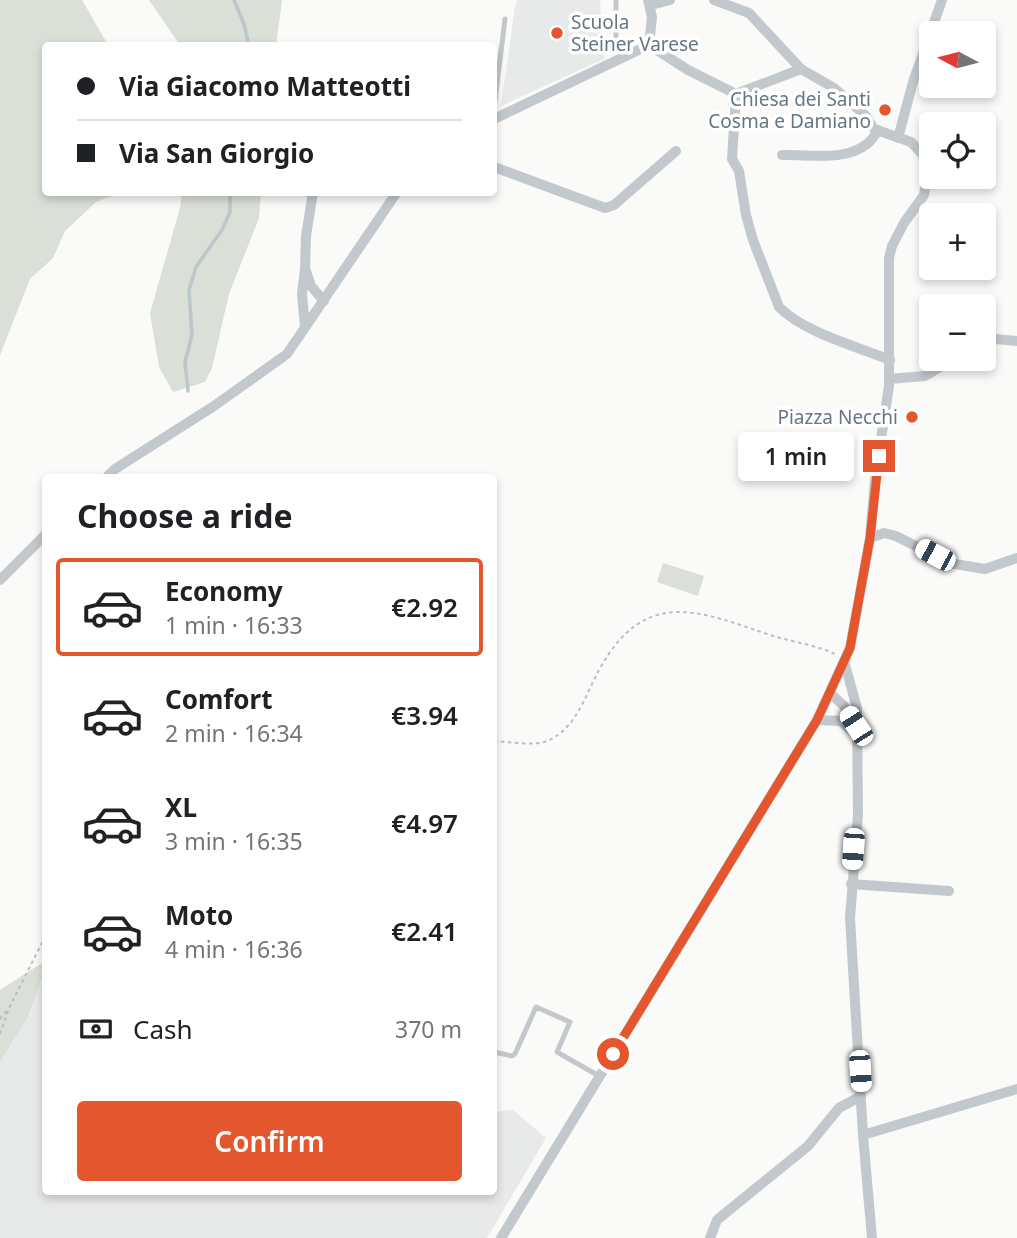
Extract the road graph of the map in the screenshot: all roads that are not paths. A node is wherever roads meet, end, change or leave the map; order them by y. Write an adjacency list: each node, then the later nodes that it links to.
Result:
1 (616, 0): 8 (lane)
2 (670, 0): 5 (street)
3 (714, 0): 6 (street)
4 (942, 0): 15 (street)
5 (649, 3): 9 (street)
6 (739, 4): 10 (street)
7 (505, 19): 11 (lane)
8 (616, 37)
9 (649, 45): 12 (street); 13 (street)
10 (801, 69): 12 (street); 14 (street)
11 (497, 84)
12 (736, 94): 26 (street)
13 (497, 118)
14 (878, 130): 15 (street); 17 (street)
15 (898, 138): 26 (street)
16 (676, 151): 18 (street)
17 (782, 155)
18 (497, 168)
19 (312, 196): 21 (street)
20 (394, 196): 22 (street)
21 (305, 269): 22 (street); 23 (street)
22 (324, 301): 23 (street)
23 (306, 327): 29 (street)
24 (996, 339): 25 (street)
25 (1017, 341)
26 (890, 360): 28 (street)
27 (933, 371): 28 (street)
28 (889, 379): 31 (street)
29 (110, 474)
30 (42, 538): 33 (street)
31 (870, 538): 32 (street); 34 (street)
32 (1017, 558)
33 (0, 580)
34 (840, 658): 35 (street); 37 (street)
35 (831, 694): 36 (street); 37 (street)
36 (817, 720): 37 (street); 41 (street)
37 (856, 730): 38 (street)
38 (851, 884): 39 (street); 43 (street)
39 (949, 891)
40 (497, 1053): 41 (lane)
41 (599, 1076): 45 (street)
42 (1017, 1089): 44 (street)
43 (861, 1096): 44 (street); 46 (street)
44 (863, 1135): 47 (street)
45 (501, 1238)
46 (710, 1238)
47 (872, 1238)

